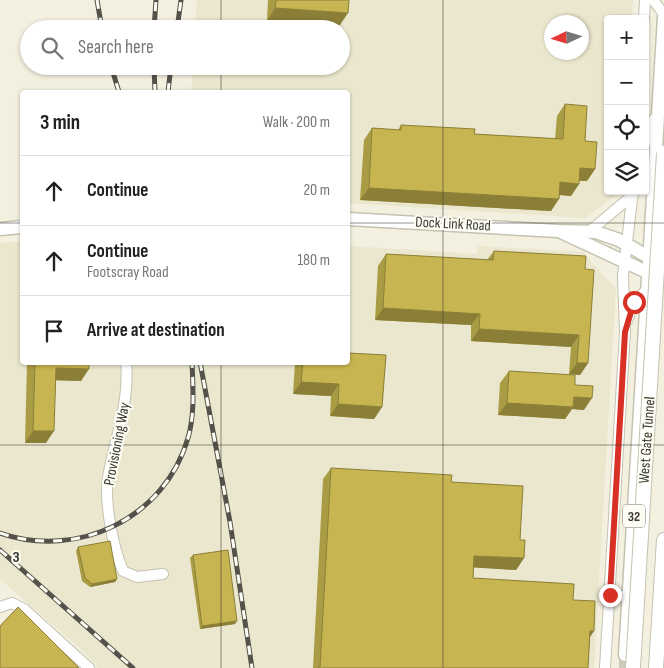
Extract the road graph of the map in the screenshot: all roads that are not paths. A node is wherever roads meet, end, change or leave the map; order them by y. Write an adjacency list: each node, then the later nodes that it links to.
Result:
1 (645, 0): 3 (street)
2 (653, 0): 4 (street)
3 (644, 15)
4 (664, 16): 5 (main road, 32)
5 (658, 107): 6 (street); 16 (main road, 32)
6 (649, 133)
7 (664, 153): 32 (highway, West Gate Tunnel, bridge)
8 (631, 195): 13 (street)
9 (633, 195): 15 (street)
10 (350, 219): 14 (main road, Dock Link Road)
11 (20, 227): 12 (main road)
12 (0, 229)
13 (591, 230): 14 (main road, Dock Link Road); 15 (main road, Dock Link Road)
14 (558, 231): 17 (main road, Dock Link Road)
15 (627, 244): 16 (main road, Dock Link Road); 17 (street)
16 (650, 257): 18 (main road, 32)
17 (624, 260): 18 (main road, Dock Link Road); 20 (street)
18 (649, 273): 19 (main road, 32)
19 (649, 289): 20 (street); 23 (main road, 32)
20 (625, 332): 22 (street)
21 (126, 365): 25 (street, Provisioning Way)
22 (620, 429): 23 (street); 26 (street)
23 (640, 430): 27 (main road, 32)
24 (664, 540): 33 (highway)
25 (163, 574)
26 (610, 595): 27 (street); 31 (street)
27 (629, 598): 29 (main road, 32)
28 (0, 607): 30 (street)
29 (625, 655)
30 (89, 668)
31 (605, 668)
32 (633, 668)
33 (656, 668)

